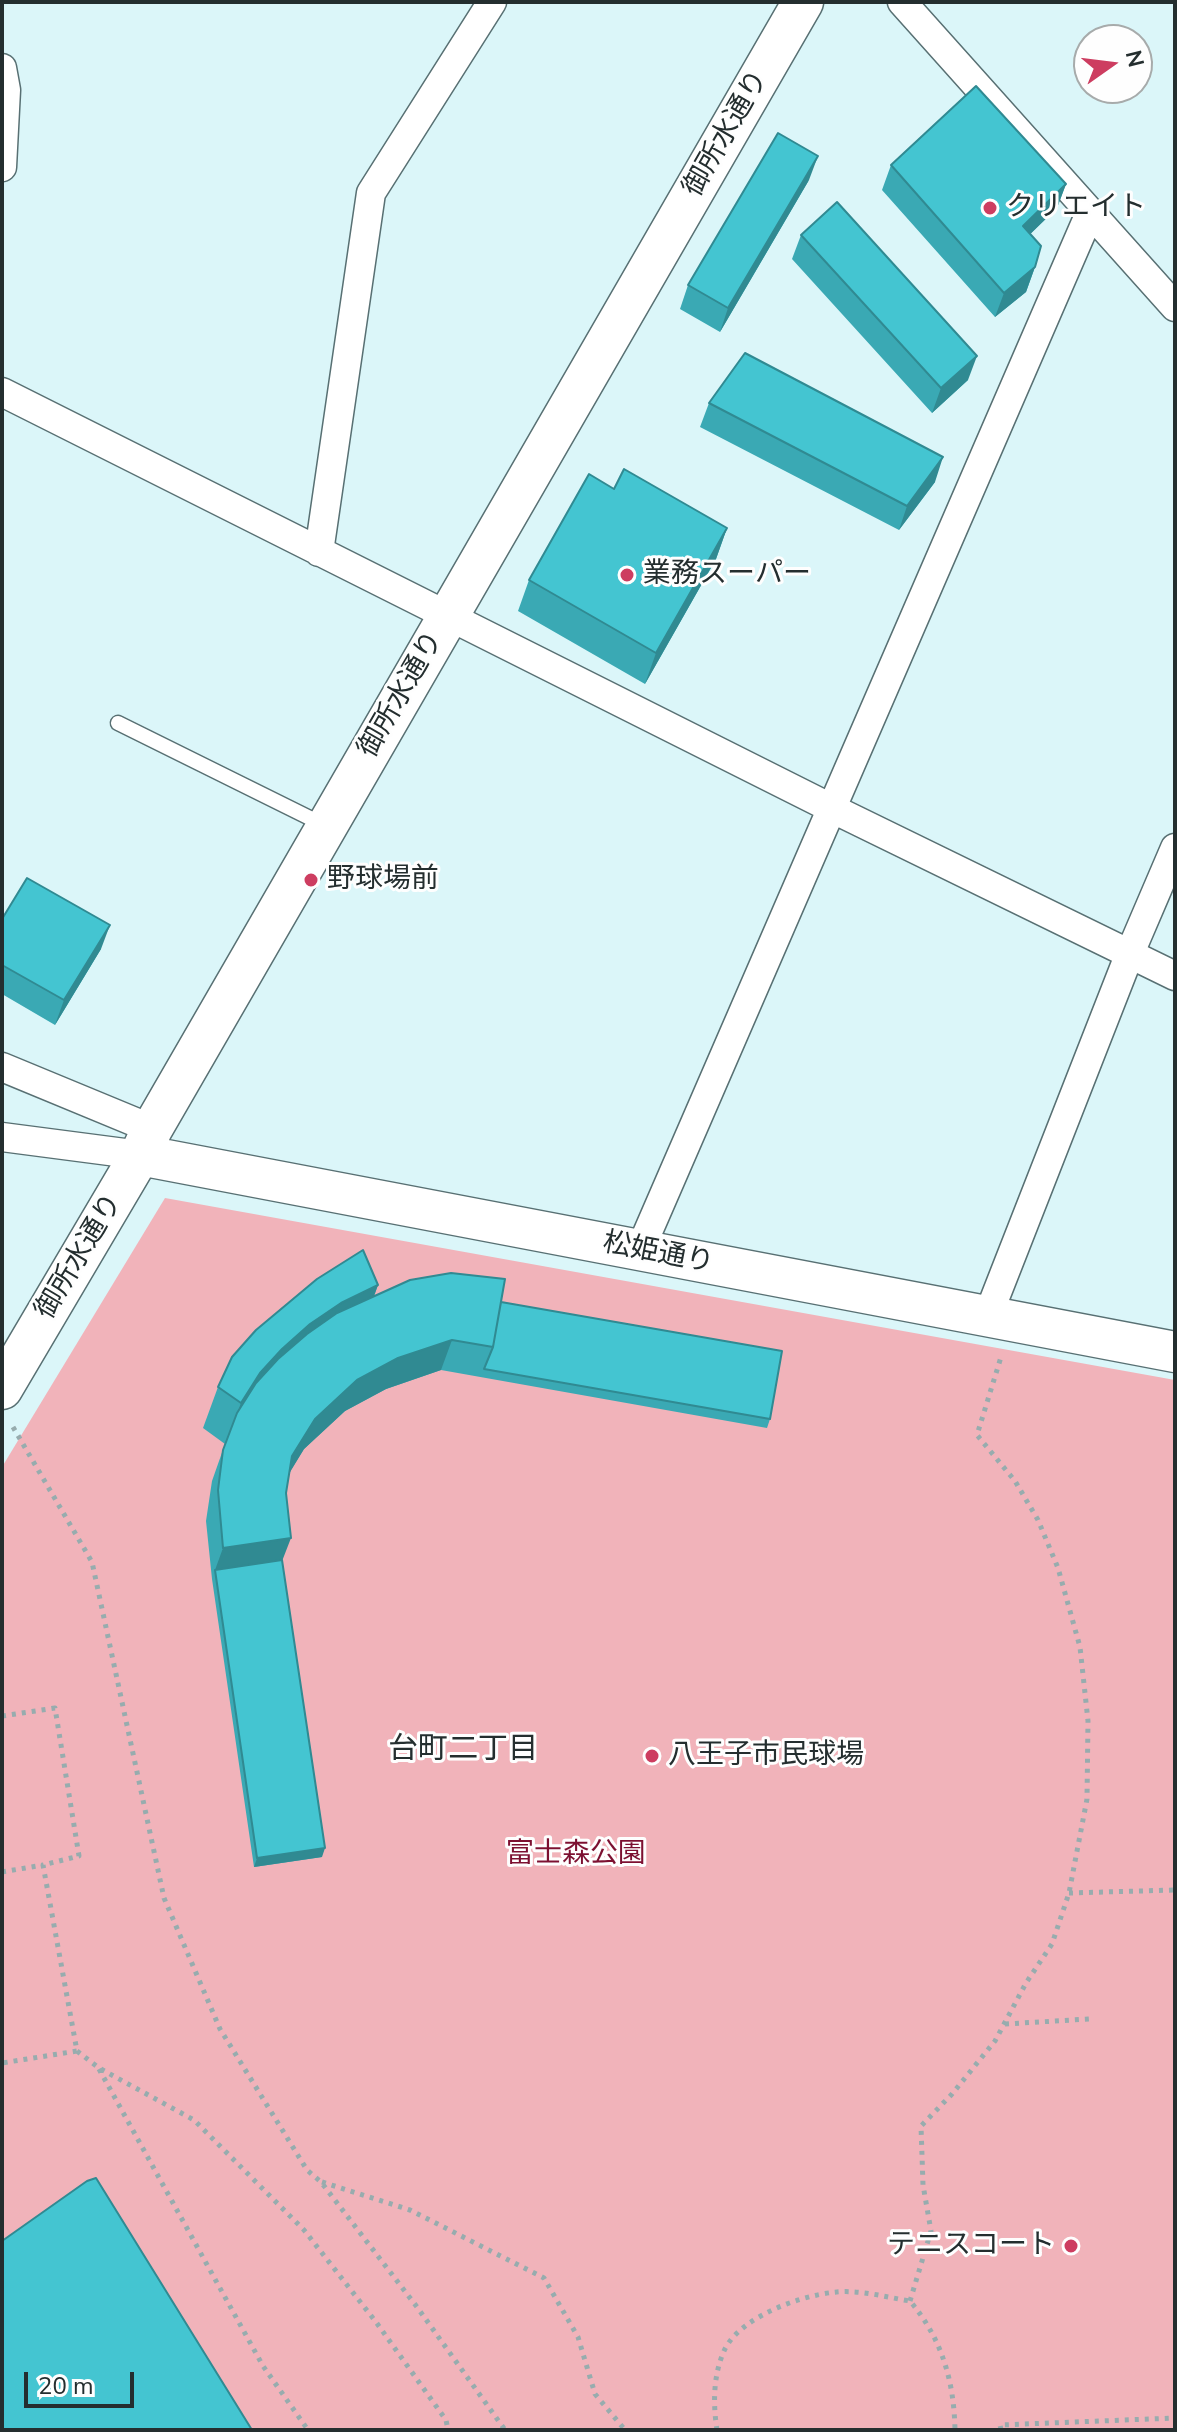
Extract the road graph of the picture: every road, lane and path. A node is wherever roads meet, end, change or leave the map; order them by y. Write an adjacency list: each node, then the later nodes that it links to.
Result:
1 (492, 2): 9 (street)
2 (803, 2): 10 (street, 御所水通り)
3 (902, 2): 6 (street)
4 (2, 68): 5 (street)
5 (2, 167)
6 (1090, 213): 7 (street); 12 (street)
7 (1175, 307)
8 (2, 392): 9 (street)
9 (319, 552): 10 (street)
10 (447, 616): 12 (street); 13 (street, 御所水通り)
11 (118, 723): 13 (lane)
12 (833, 809): 15 (street); 20 (street)
13 (326, 826): 19 (street, 御所水通り)
14 (1175, 848): 15 (street)
15 (1130, 953): 16 (street); 21 (street)
16 (1175, 976)
17 (2, 1067): 19 (street)
18 (2, 1137): 19 (street)
19 (146, 1142): 20 (street, 松姫通り); 23 (street, 御所水通り)
20 (640, 1250): 21 (street, 松姫通り)
21 (996, 1333): 22 (street, 松姫通り); 29 (path)
22 (1175, 1352)
23 (2, 1389)
24 (13, 1427): 35 (path)
25 (2, 1716): 26 (path)
26 (43, 1865): 27 (path); 32 (path)
27 (2, 1872)
28 (1175, 1890): 29 (path)
29 (1069, 1893): 31 (path)
30 (1089, 2019): 31 (path)
31 (1004, 2024): 36 (path)
32 (77, 2051): 33 (path); 34 (path)
33 (2, 2063)
34 (99, 2068): 38 (path); 39 (path)
35 (321, 2182): 40 (path); 41 (path)
36 (910, 2301): 42 (path); 43 (path)
37 (1175, 2418): 44 (path)
38 (308, 2430)
39 (448, 2430)
40 (505, 2430)
41 (625, 2430)
42 (717, 2430)
43 (955, 2430)
44 (1001, 2430)

